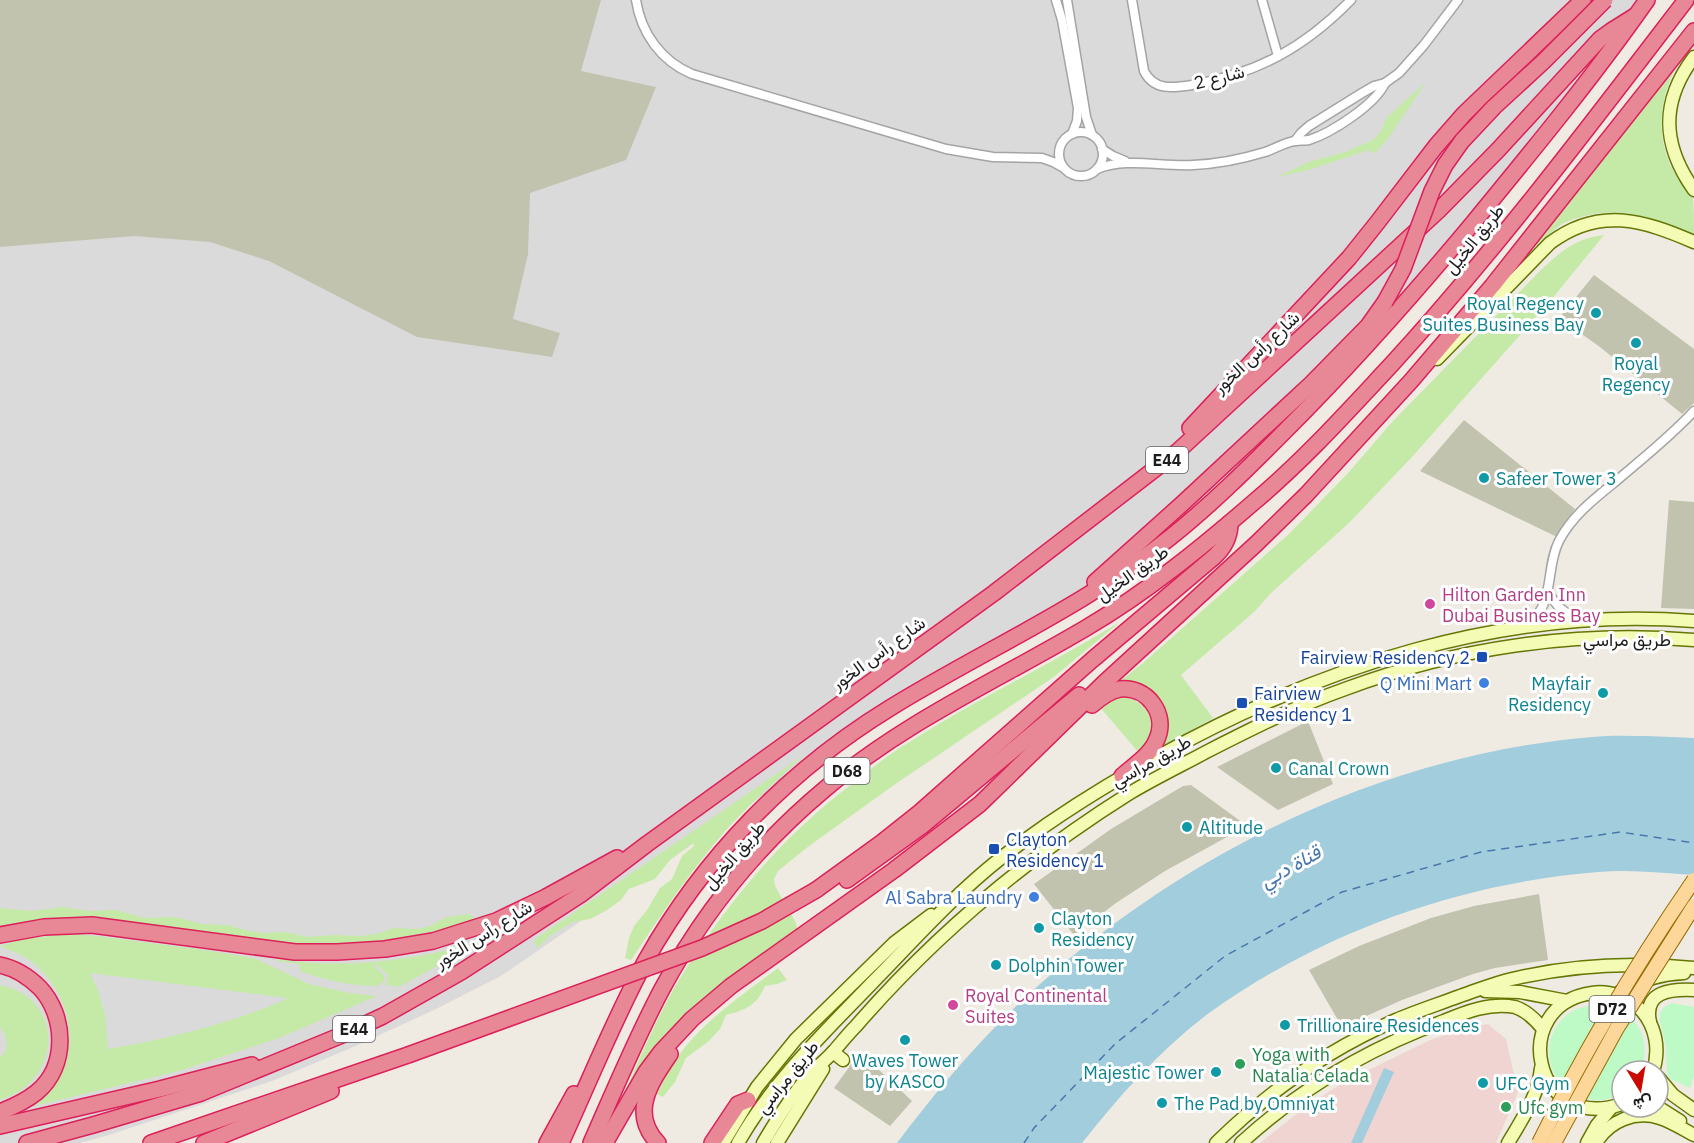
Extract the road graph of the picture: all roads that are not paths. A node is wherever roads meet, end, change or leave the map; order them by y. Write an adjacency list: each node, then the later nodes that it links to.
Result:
1 (636, 0): 24 (street)
2 (1056, 0): 19 (street)
3 (1067, 0): 20 (street)
4 (1132, 0): 14 (street, شارع 2)
5 (1262, 0): 14 (street)
6 (1351, 0): 14 (street, شارع 2)
7 (1458, 0): 16 (street)
8 (1583, 0): 32 (highway)
9 (1605, 0): 35 (highway, bridge)
10 (1647, 0): 12 (highway, طريق الخيل / E44)
11 (1686, 0): 33 (highway, طريق الخيل)
12 (1635, 16): 32 (highway, شارع رأس الخور / E44); 35 (highway, طريق الخيل / E44)
13 (1694, 31): 30 (highway)
14 (1278, 56)
15 (1694, 57): 28 (street)
16 (1385, 83): 17 (street); 18 (street)
17 (1327, 116): 18 (street); 21 (street)
18 (1334, 127): 21 (street)
19 (1072, 134): 20 (street); 22 (street)
20 (1092, 135): 23 (street)
21 (1295, 141): 25 (street)
22 (1060, 145): 24 (street); 26 (street)
23 (1102, 149): 25 (street); 27 (street)
24 (1042, 158): 26 (street)
25 (1131, 163): 27 (street)
26 (1064, 168): 27 (street)
27 (1098, 169)
28 (1694, 190)
29 (1694, 242): 30 (street)
30 (1412, 381): 40 (highway)
31 (1694, 411): 34 (street)
32 (1177, 452): 45 (highway, شارع رأس الخور / E44)
33 (1230, 523): 43 (highway, E44); 81 (highway, طريق الخيل / D68)
34 (1548, 591): 36 (street); 38 (street)
35 (1074, 604): 41 (highway, طريق الخيل / E44)
36 (1588, 620): 37 (street, طريق مراسي); 38 (street, طريق مراسي)
37 (1694, 621)
38 (1514, 629): 44 (street, طريق مراسي)
39 (1694, 640): 61 (street, طريق مراسي)
40 (1104, 683): 42 (highway); 43 (highway)
41 (912, 695): 64 (highway, طريق الخيل / D68)
42 (1032, 754): 44 (highway); 50 (highway)
43 (976, 771): 60 (highway, E44, bridge)
44 (1122, 776): 47 (street, طريق مراسي)
45 (647, 844): 49 (highway); 59 (highway, شارع رأس الخور / E44)
46 (1694, 880): 91 (main road, D72, bridge)
47 (951, 902): 66 (street); 86 (street, طريق مراسي)
48 (1694, 906): 92 (main road, D72, bridge)
49 (0, 935)
50 (772, 957): 82 (highway); 83 (highway)
51 (0, 965): 69 (highway)
52 (1694, 970): 54 (street); 55 (street)
53 (1694, 990): 57 (street)
54 (1614, 994): 56 (street); 57 (street)
55 (1462, 996): 56 (street); 75 (street)
56 (1567, 1001): 58 (street)
57 (1650, 1023): 62 (street)
58 (1543, 1029): 63 (street); 89 (street)
59 (301, 1052): 73 (highway); 76 (highway, شارع رأس الخور / E44)
60 (408, 1055): 77 (highway, E44); 78 (highway)
61 (838, 1056): 87 (street, طريق مراسي); 88 (street)
62 (1657, 1059)
63 (1541, 1067): 67 (street); 90 (street)
64 (589, 1080): 79 (highway); 80 (highway, طريق الخيل / D68)
65 (1670, 1092): 68 (street)
66 (748, 1100): 84 (highway); 85 (street)
67 (1610, 1107)
68 (1694, 1110)
69 (0, 1112)
70 (1610, 1112): 93 (street)
71 (1670, 1115): 74 (street)
72 (1215, 1125): 75 (street)
73 (0, 1126)
74 (1694, 1133): 94 (street)
75 (1220, 1139)
76 (27, 1143)
77 (151, 1143)
78 (204, 1143)
79 (547, 1143)
80 (561, 1143)
81 (591, 1143)
82 (606, 1143)
83 (658, 1143)
84 (712, 1143)
85 (723, 1143)
86 (738, 1143)
87 (763, 1143)
88 (777, 1143)
89 (1241, 1143)
90 (1508, 1143)
91 (1539, 1143)
92 (1554, 1143)
93 (1587, 1143)
94 (1596, 1143)

